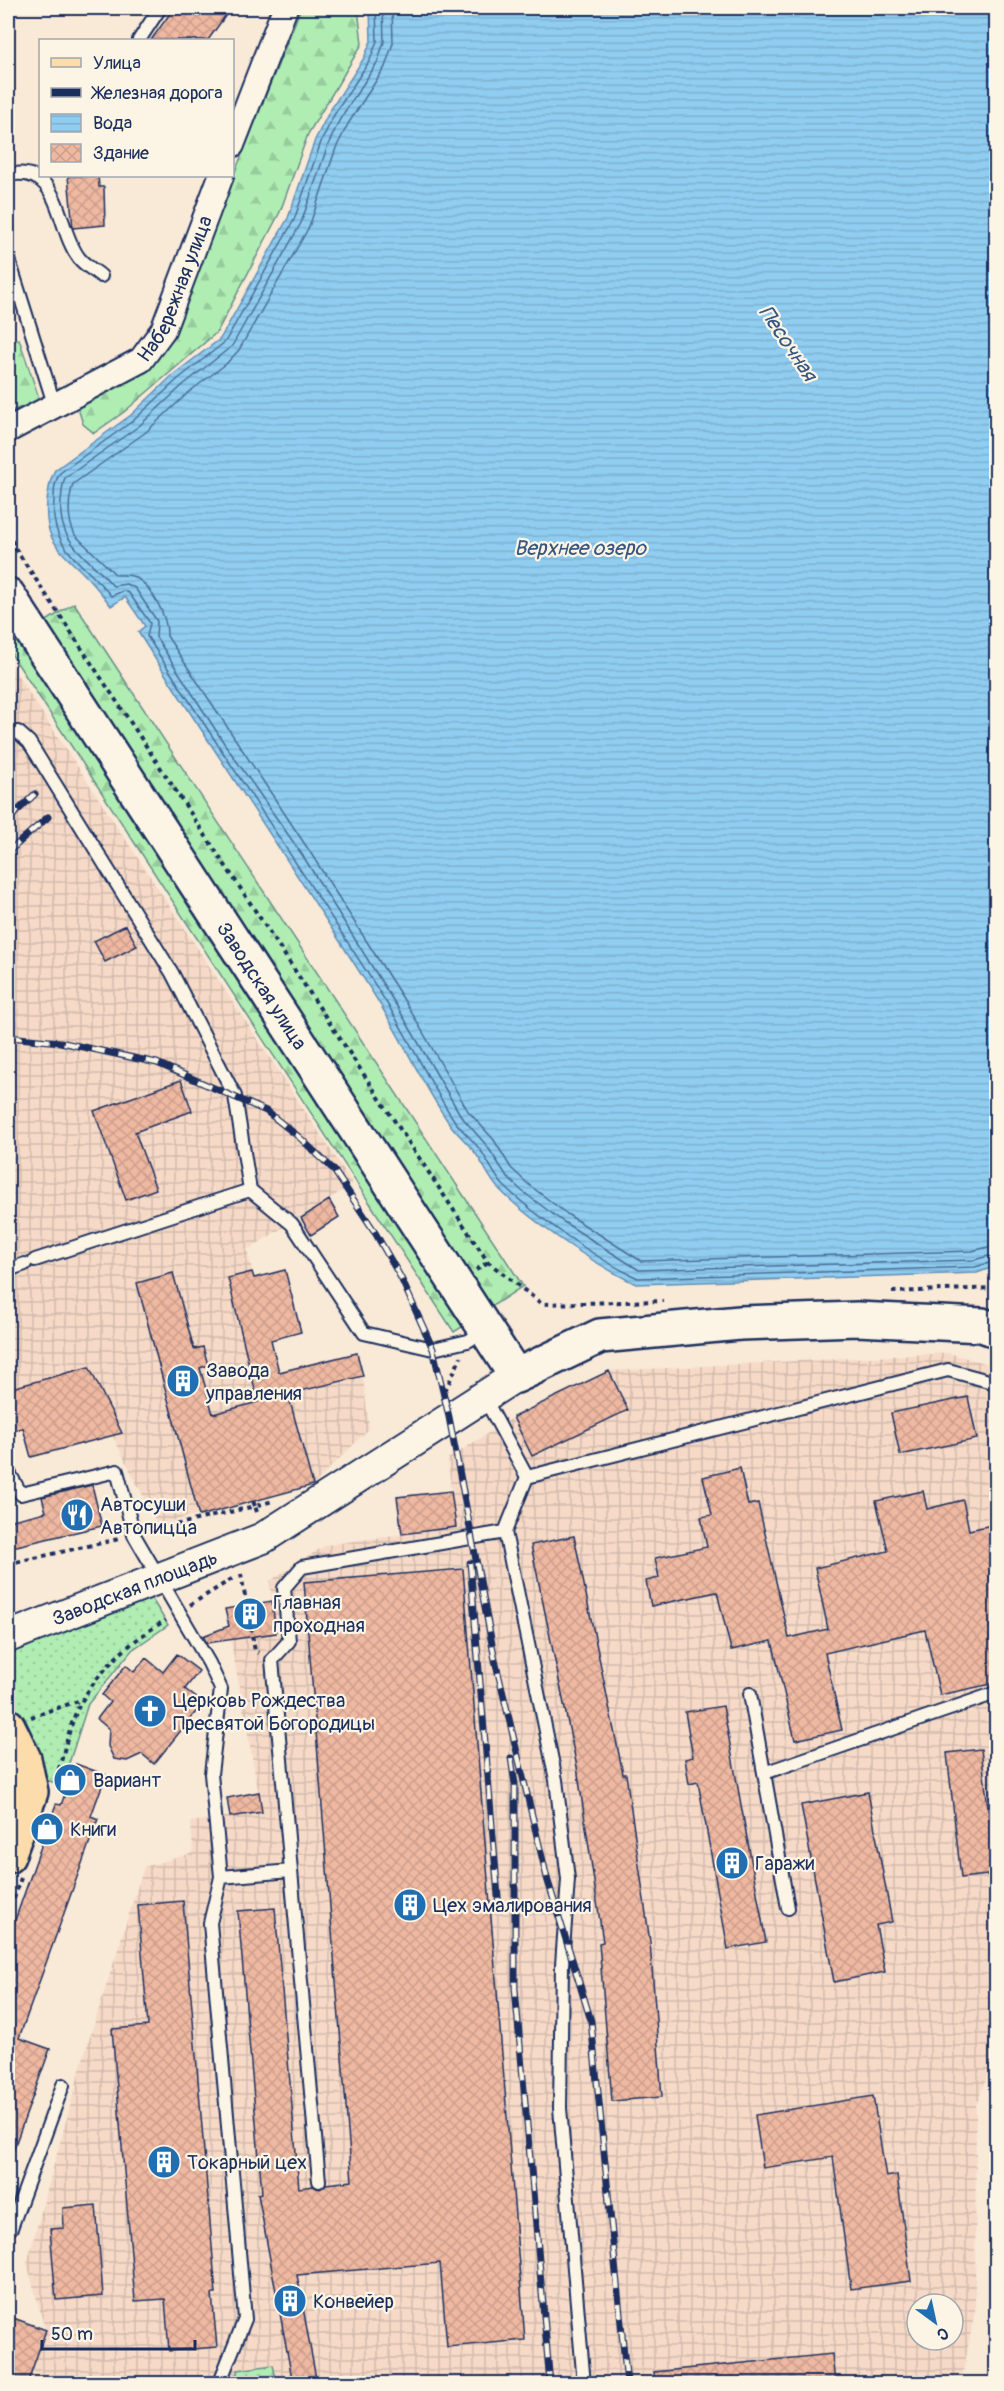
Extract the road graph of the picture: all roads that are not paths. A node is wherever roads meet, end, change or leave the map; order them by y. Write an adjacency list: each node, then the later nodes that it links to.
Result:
1 (160, 8): 3 (lane)
2 (285, 8): 4 (street)
3 (140, 39)
4 (234, 140)
5 (8, 175): 8 (lane)
6 (221, 177): 9 (street, Набережная улица)
7 (8, 257): 9 (lane)
8 (101, 276)
9 (55, 407): 10 (street, Набережная улица)
10 (8, 429)
11 (8, 595): 16 (main road, Заводская улица)
12 (8, 733): 13 (lane)
13 (250, 1190): 14 (lane); 16 (lane)
14 (8, 1270)
15 (996, 1330): 17 (main road)
16 (477, 1335): 17 (main road, Заводская улица)
17 (516, 1376): 19 (street, Заводская площадь)
18 (996, 1383): 21 (lane)
19 (483, 1396): 21 (lane); 23 (street, Заводская площадь)
20 (8, 1471): 23 (lane)
21 (527, 1477): 22 (lane)
22 (505, 1532): 30 (lane); 37 (lane)
23 (157, 1579): 24 (street, Заводская площадь); 31 (lane)
24 (8, 1637)
25 (996, 1693): 28 (lane)
26 (750, 1694): 28 (lane)
27 (18, 1722): 29 (main road)
28 (764, 1773): 32 (lane)
29 (8, 1856)
30 (291, 1871): 31 (lane); 34 (lane)
31 (221, 1877): 36 (lane)
32 (788, 1908)
33 (63, 2085): 35 (lane)
34 (319, 2181)
35 (8, 2227)
36 (219, 2384)
37 (584, 2384)

